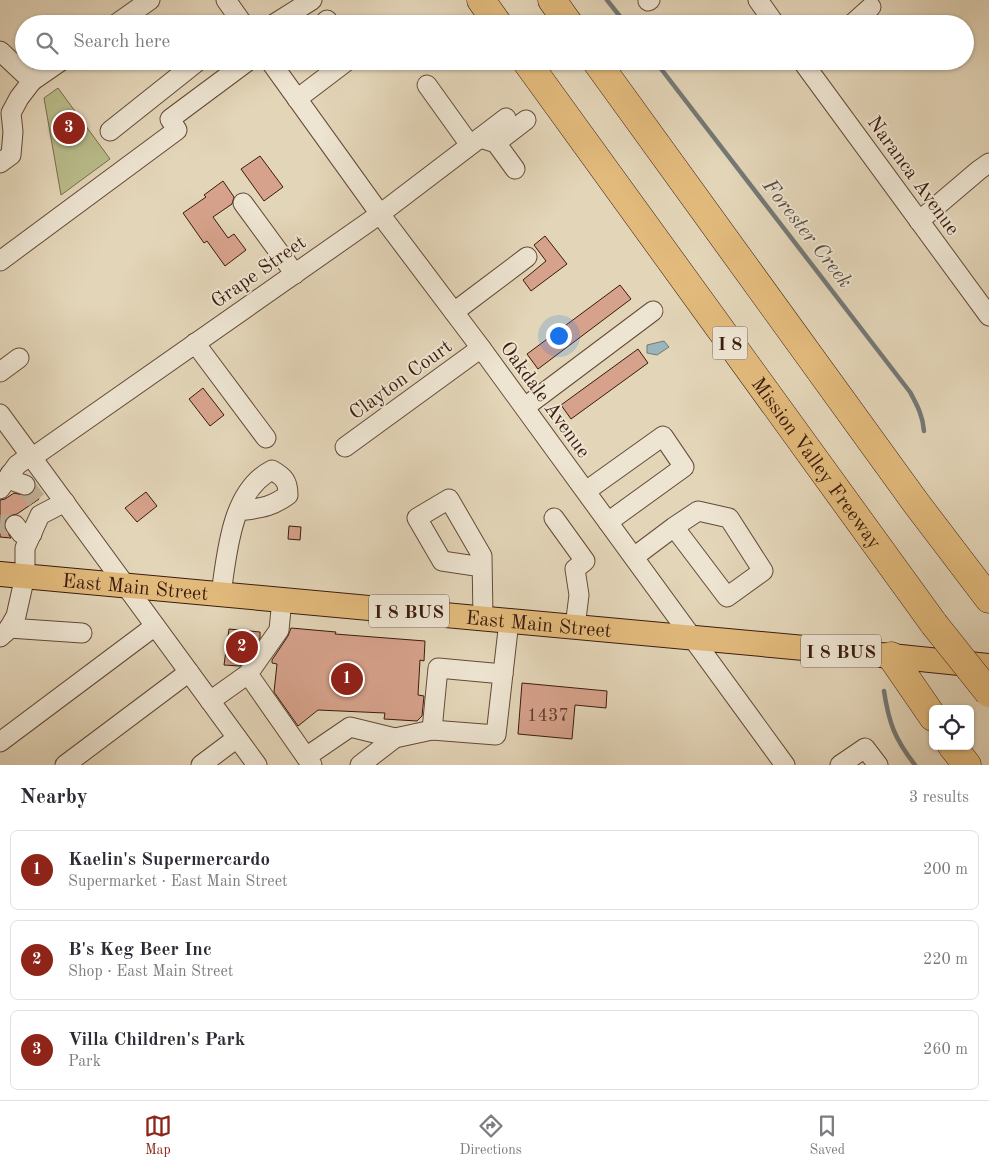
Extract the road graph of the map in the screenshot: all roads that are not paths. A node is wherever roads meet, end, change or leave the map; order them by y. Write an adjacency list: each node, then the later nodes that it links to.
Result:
1 (150, 0): 8 (street)
2 (226, 0): 9 (street)
3 (312, 0): 10 (street)
4 (481, 0): 11 (highway)
5 (552, 0): 12 (highway)
6 (758, 0): 13 (street)
7 (871, 7): 14 (street)
8 (129, 15)
9 (237, 15)
10 (288, 15)
11 (492, 15)
12 (563, 15)
13 (769, 15)
14 (862, 15)
15 (0, 51): 16 (street)
16 (15, 65)
17 (20, 70): 26 (street)
18 (48, 70): 26 (street)
19 (187, 70): 31 (street)
20 (236, 70): 40 (street)
21 (277, 70): 28 (street, Oakdale Avenue)
22 (335, 70): 28 (street)
23 (533, 70): 81 (highway, Mission Valley Freeway / I 8, bridge)
24 (603, 70): 68 (highway)
25 (809, 70): 38 (street, Naranca Avenue)
26 (32, 81): 33 (street)
27 (427, 85): 32 (street)
28 (297, 99): 37 (street, Oakdale Avenue)
29 (506, 118): 32 (street, Grape Street)
30 (526, 120): 32 (street)
31 (110, 131)
32 (482, 142): 35 (street); 37 (street, Grape Street)
33 (0, 163)
34 (989, 163): 38 (street)
35 (515, 169)
36 (243, 204): 41 (street)
37 (380, 214): 41 (street, Grape Street); 42 (street, Oakdale Avenue)
38 (919, 221): 44 (street, Naranca Avenue)
39 (527, 257): 42 (street)
40 (0, 262)
41 (294, 274): 45 (street, Grape Street)
42 (454, 312): 46 (street, Oakdale Avenue)
43 (653, 312): 49 (street)
44 (989, 316)
45 (195, 344): 51 (street); 53 (street, Grape Street)
46 (481, 348): 49 (street, Oakdale Avenue); 52 (street, Clayton Court)
47 (19, 358): 48 (street)
48 (0, 372)
49 (525, 407): 55 (street, Oakdale Avenue)
50 (0, 414): 53 (street)
51 (266, 438)
52 (345, 447)
53 (32, 456): 54 (street, Grape Street); 56 (street)
54 (14, 484)
55 (586, 491): 59 (street, Oakdale Avenue); 59 (street)
56 (65, 502): 64 (street); 65 (street)
57 (239, 511): 66 (street)
58 (554, 518): 72 (street)
59 (608, 522): 61 (street, Oakdale Avenue)
60 (674, 527): 60 (street); 61 (street)
61 (634, 557): 75 (street, Oakdale Avenue)
62 (482, 567): 69 (street)
63 (0, 574): 64 (main road, East Main Street / I 8 BUS)
64 (25, 576): 65 (main road, East Main Street / I 8 BUS); 73 (street)
65 (126, 585): 66 (main road, East Main Street / I 8 BUS); 71 (street)
66 (221, 594): 67 (main road, East Main Street / I 8 BUS)
67 (282, 600): 69 (main road, East Main Street / I 8 BUS); 79 (street)
68 (989, 600)
69 (482, 618): 70 (main road, East Main Street / I 8 BUS)
70 (509, 620): 72 (main road, East Main Street / I 8 BUS); 80 (street)
71 (155, 626): 78 (street); 87 (street)
72 (575, 626): 75 (main road, East Main Street / I 8 BUS)
73 (5, 632): 74 (street)
74 (82, 633)
75 (693, 637): 76 (main road, East Main Street / I 8 BUS); 94 (street, Oakdale Avenue)
76 (891, 656): 77 (main road, East Main Street / I 8 BUS); 83 (highway)
77 (989, 666)
78 (189, 672): 82 (street); 90 (street)
79 (248, 674): 82 (street); 89 (street)
80 (503, 674): 84 (street); 84 (street)
81 (989, 693)
82 (210, 701): 85 (street)
83 (929, 711)
84 (432, 730): 86 (street)
85 (237, 738): 91 (street); 92 (street)
86 (395, 738): 89 (street); 93 (street)
87 (0, 742)
88 (955, 750): 97 (highway)
89 (309, 761)
90 (65, 765)
91 (201, 765)
92 (256, 765)
93 (360, 765)
94 (784, 765)
95 (840, 765): 96 (street)
96 (878, 765)
97 (967, 765)

